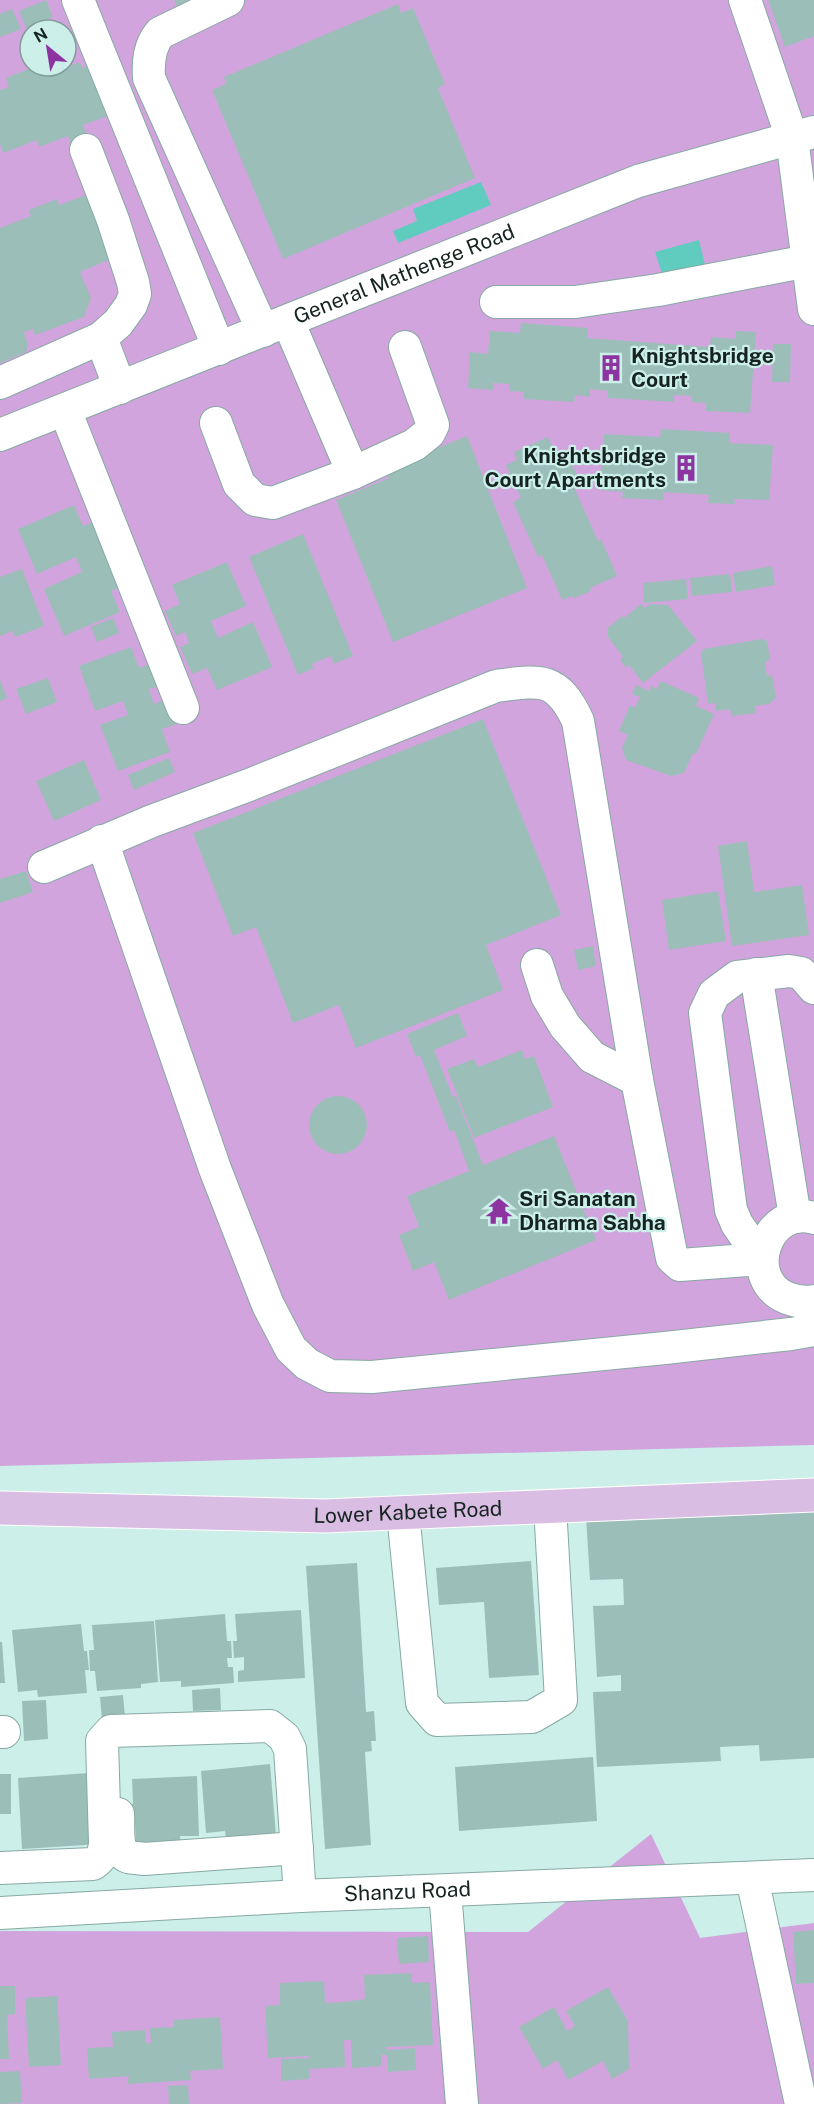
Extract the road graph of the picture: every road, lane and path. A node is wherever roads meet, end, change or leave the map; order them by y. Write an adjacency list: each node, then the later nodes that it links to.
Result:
1 (78, 0): 12 (street)
2 (228, 0): 9 (street)
3 (745, 0): 4 (street)
4 (803, 135): 6 (street); 9 (street, General Mathenge Road)
5 (86, 150): 10 (street)
6 (808, 261): 7 (street); 8 (street)
7 (496, 302)
8 (814, 309)
9 (275, 326): 12 (street, General Mathenge Road); 18 (street)
10 (101, 338): 13 (street); 14 (street)
11 (405, 347): 18 (street)
12 (219, 349): 14 (street, General Mathenge Road)
13 (0, 383)
14 (120, 388): 15 (street, General Mathenge Road)
15 (65, 410): 17 (street, General Mathenge Road); 19 (street)
16 (216, 423): 18 (street)
17 (0, 435)
18 (353, 473)
19 (183, 708)
20 (102, 841): 21 (street); 25 (street); 29 (street)
21 (44, 867)
22 (537, 965): 25 (street)
23 (756, 974): 24 (street); 26 (street); 27 (street)
24 (814, 988)
25 (637, 1080): 27 (street)
26 (805, 1217): 27 (street)
27 (761, 1259): 28 (street)
28 (814, 1301)
29 (814, 1330)
30 (814, 1495): 31 (main road, Lower Kabete Road)
31 (550, 1506): 33 (main road, Lower Kabete Road); 33 (street)
32 (0, 1508): 33 (main road, Lower Kabete Road)
33 (404, 1513)
34 (103, 1760): 35 (street); 35 (street); 36 (street)
35 (297, 1848): 40 (street)
36 (0, 1868)
37 (814, 1875): 38 (street, Shanzu Road)
38 (752, 1878): 39 (street, Shanzu Road); 43 (street)
39 (445, 1891): 40 (street, Shanzu Road); 42 (street)
40 (300, 1896): 41 (street, Shanzu Road)
41 (0, 1913)
42 (462, 2104)
43 (801, 2104)

